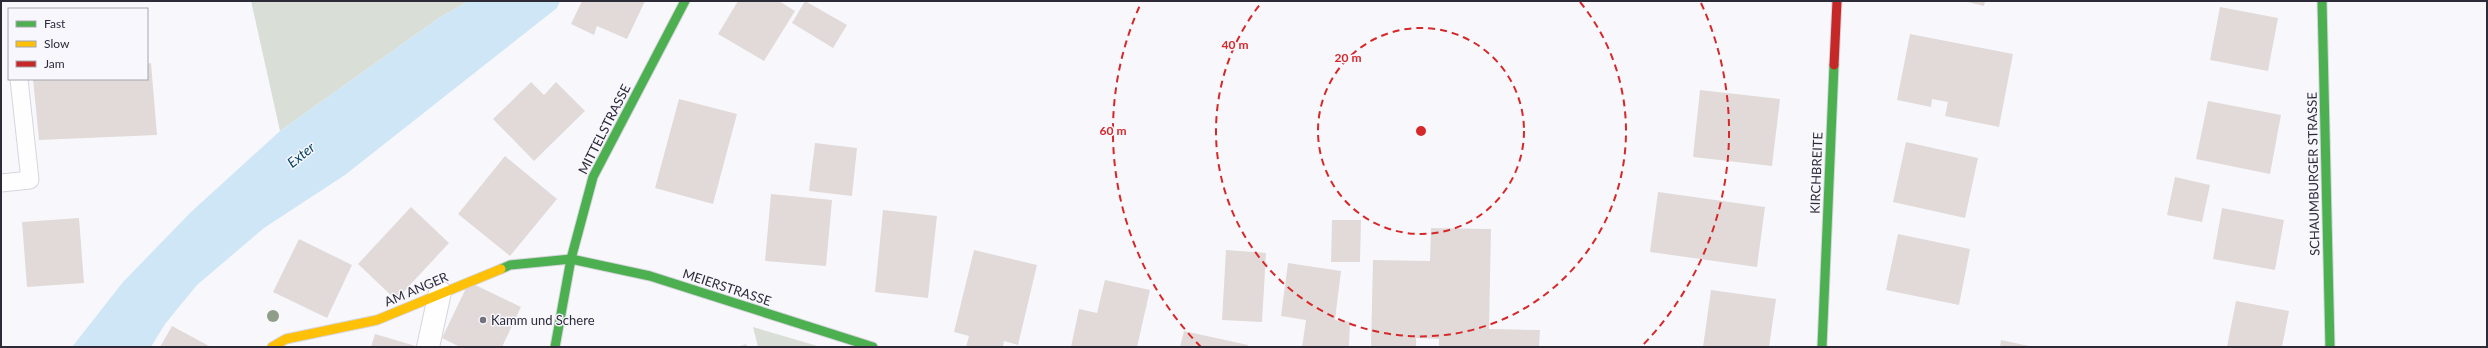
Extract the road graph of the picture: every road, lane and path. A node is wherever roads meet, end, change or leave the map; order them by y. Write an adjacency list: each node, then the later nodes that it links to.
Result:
1 (685, 1): 6 (street, MITTELSTRASSE)
2 (1837, 1): 12 (street, KIRCHBREITE)
3 (2322, 1): 13 (street, SCHAUMBURGER STRASSE)
4 (18, 80): 5 (lane)
5 (1, 183)
6 (571, 260): 7 (street, AM ANGER); 10 (street, MITTELSTRASSE); 11 (street, MEIERSTRASSE)
7 (440, 292): 8 (street, AM ANGER); 9 (street)
8 (272, 347)
9 (428, 347)
10 (555, 347)
11 (873, 347)
12 (1822, 347)
13 (2330, 347)

